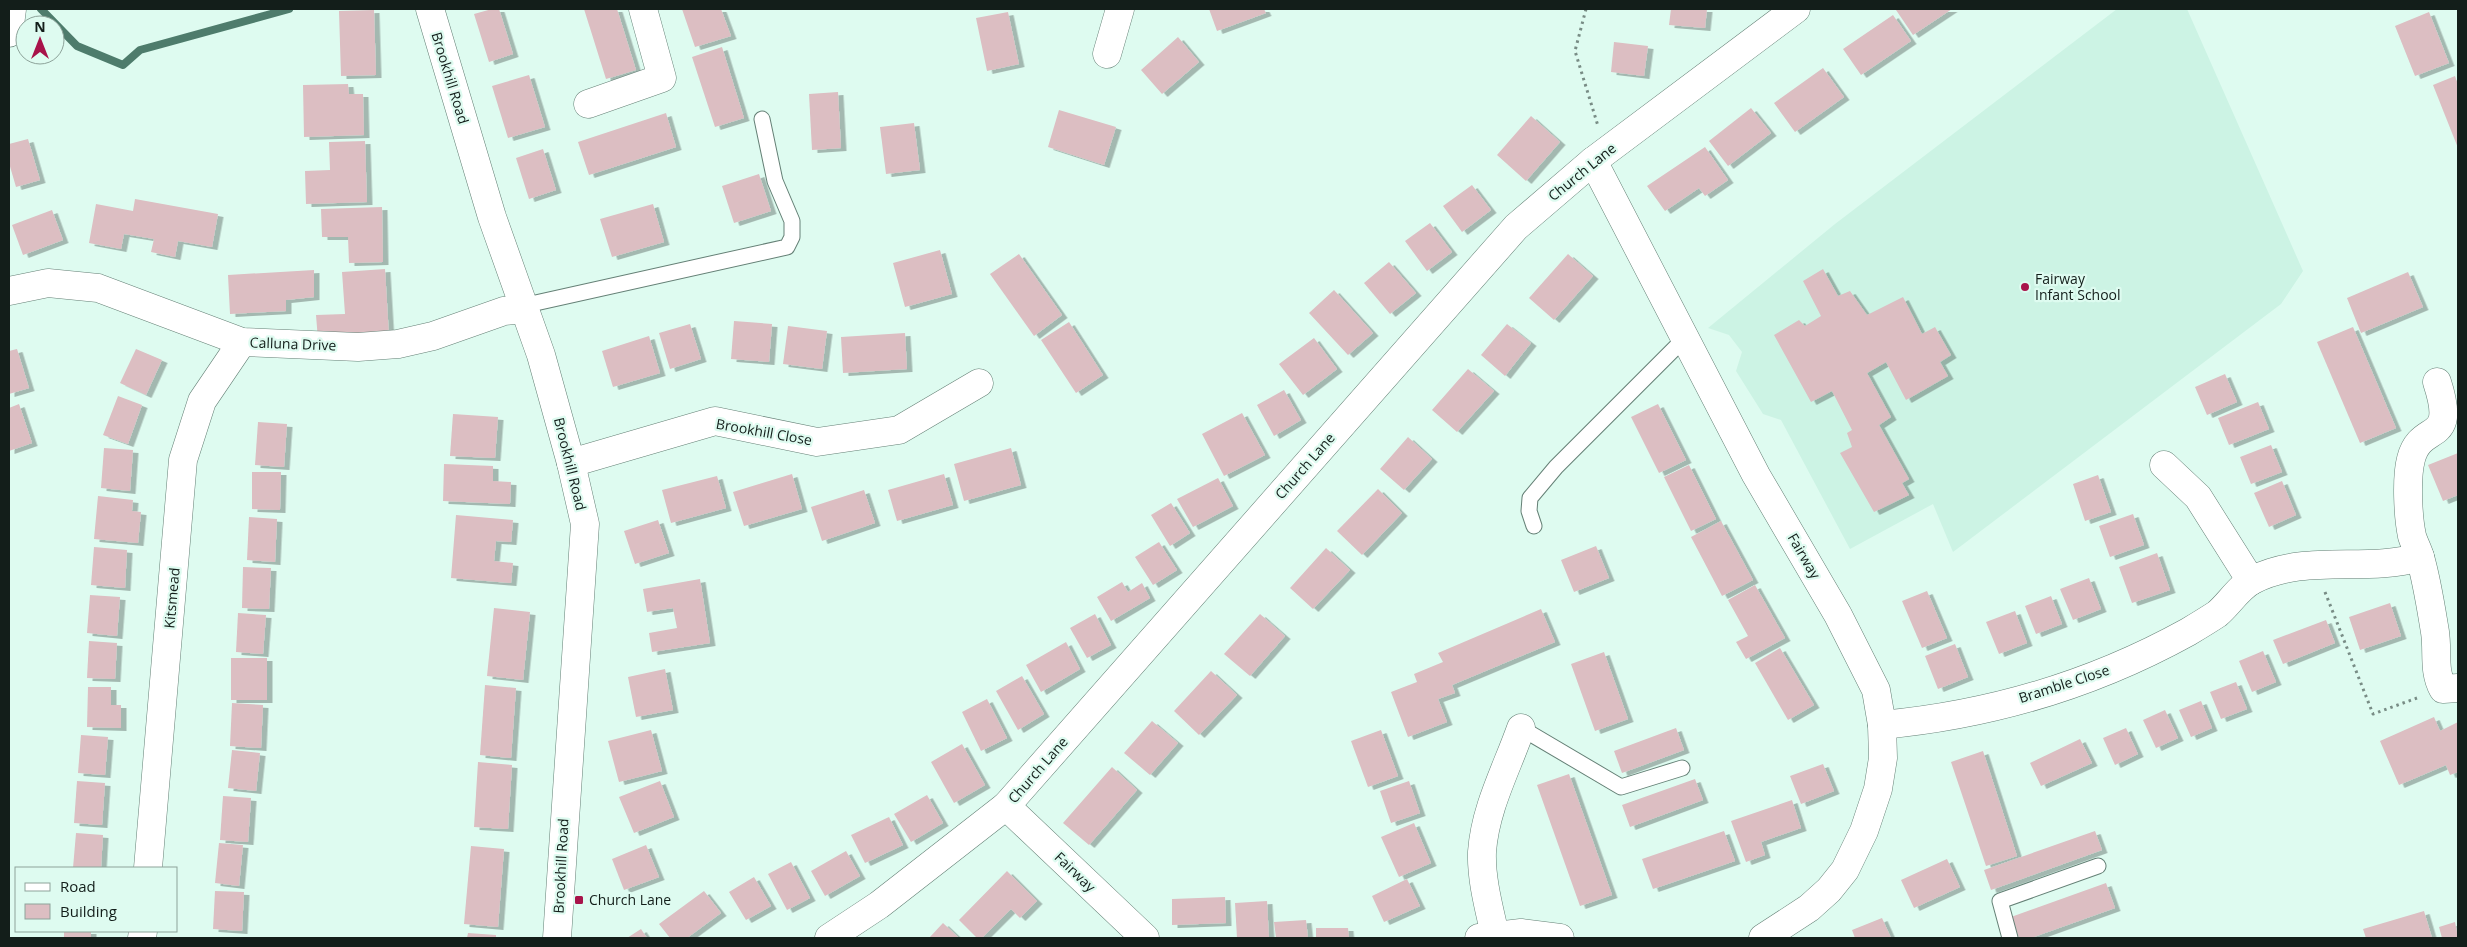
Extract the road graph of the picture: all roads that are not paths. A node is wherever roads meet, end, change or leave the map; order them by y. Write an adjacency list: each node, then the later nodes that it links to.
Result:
1 (12, 9): 6 (street)
2 (430, 9): 12 (street, Brookhill Road)
3 (643, 9): 8 (street)
4 (1120, 9): 7 (street)
5 (1790, 11): 10 (street, Church Lane)
6 (9, 33)
7 (1107, 54)
8 (588, 104)
9 (762, 119): 12 (lane)
10 (1602, 155): 13 (street, Fairway); 26 (street, Church Lane)
11 (9, 291): 14 (street, Calluna Drive)
12 (523, 307): 14 (street, Calluna Drive); 17 (street, Brookhill Road)
13 (1685, 338): 19 (lane); 23 (street, Fairway)
14 (242, 342): 28 (street, Kitsmead)
15 (2437, 382): 20 (street)
16 (979, 383): 17 (street, Brookhill Close)
17 (571, 463): 30 (street, Brookhill Road)
18 (2164, 465): 21 (street)
19 (1534, 526)
20 (2420, 557): 21 (street, Bramble Close); 22 (street)
21 (2252, 581): 23 (street, Bramble Close)
22 (2450, 688)
23 (1882, 725): 34 (street, Fairway)
24 (1521, 728): 25 (lane); 29 (street)
25 (1682, 768)
26 (1006, 806): 31 (street, Church Lane); 32 (street, Fairway)
27 (2098, 866): 35 (lane)
28 (148, 867)
29 (1487, 936): 33 (street)
30 (557, 938)
31 (829, 938)
32 (1145, 938)
33 (1560, 938)
34 (1766, 938)
35 (2010, 938)

